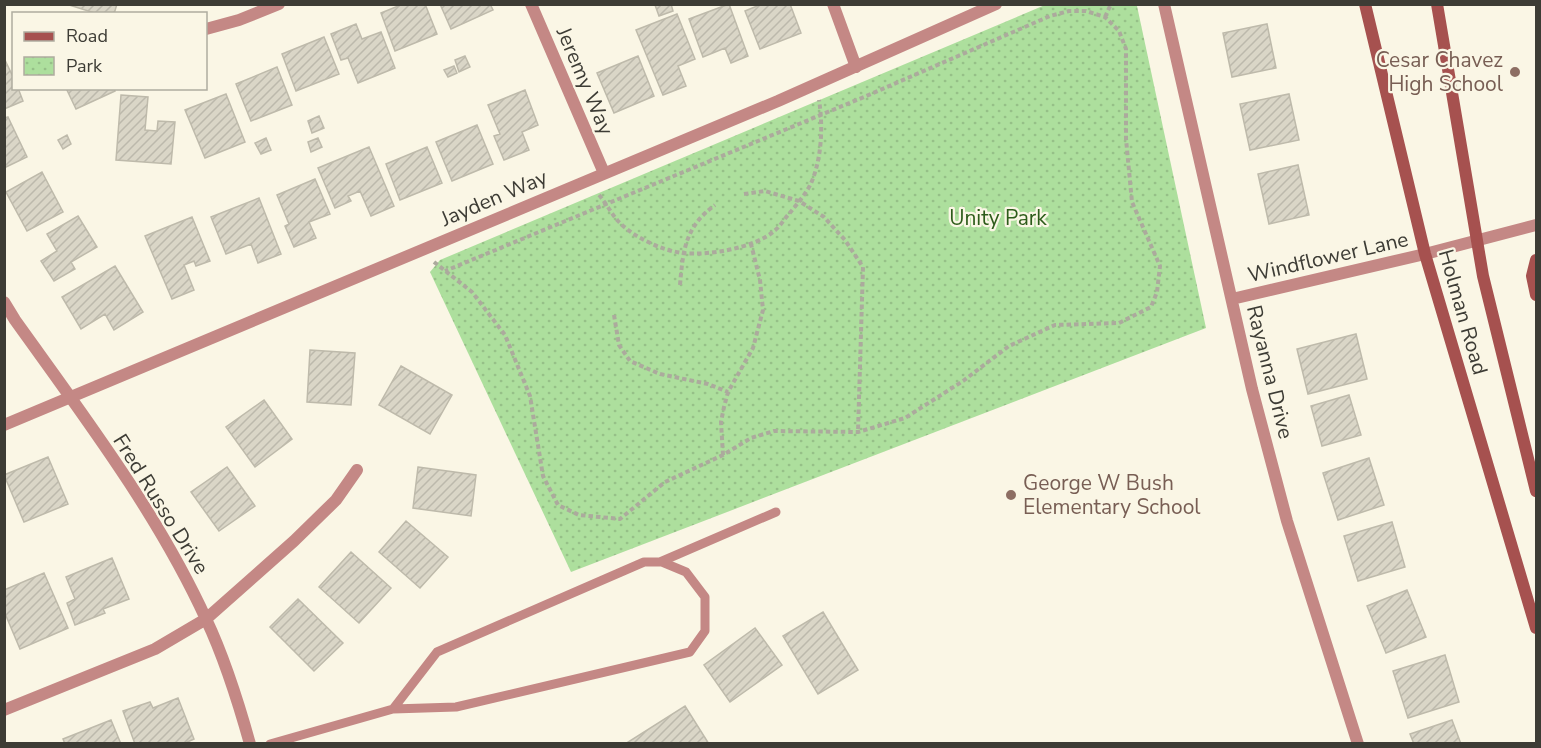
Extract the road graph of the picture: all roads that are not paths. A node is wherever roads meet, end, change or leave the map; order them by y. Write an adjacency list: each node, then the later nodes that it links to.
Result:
1 (279, 4): 8 (street)
2 (531, 4): 10 (street, Jeremy Way)
3 (833, 4): 9 (street)
4 (996, 4): 9 (street, Jayden Way)
5 (1164, 4): 16 (street, Rayanna Drive)
6 (1365, 4): 13 (main road, Holman Road)
7 (1437, 4): 12 (main road, Holman Road)
8 (207, 29)
9 (855, 67): 10 (street, Jayden Way)
10 (604, 173): 18 (street, Jayden Way)
11 (1536, 225): 12 (street, Windflower Lane)
12 (1477, 242): 13 (street, Windflower Lane); 21 (main road, Holman Road)
13 (1425, 254): 16 (street, Windflower Lane); 25 (main road, Holman Road)
14 (1536, 260): 15 (main road)
15 (1536, 295)
16 (1232, 298): 30 (street, Rayanna Drive)
17 (4, 302): 18 (street, Fred Russo Drive)
18 (70, 398): 19 (street, Jayden Way); 24 (street, Fred Russo Drive)
19 (4, 424)
20 (357, 470): 24 (street)
21 (1536, 491)
22 (776, 512): 23 (lane)
23 (660, 562): 26 (lane); 26 (lane)
24 (206, 619): 27 (street); 28 (street, Fred Russo Drive)
25 (1536, 628)
26 (393, 709): 29 (lane)
27 (4, 710)
28 (250, 744)
29 (270, 744)
30 (1358, 744)

